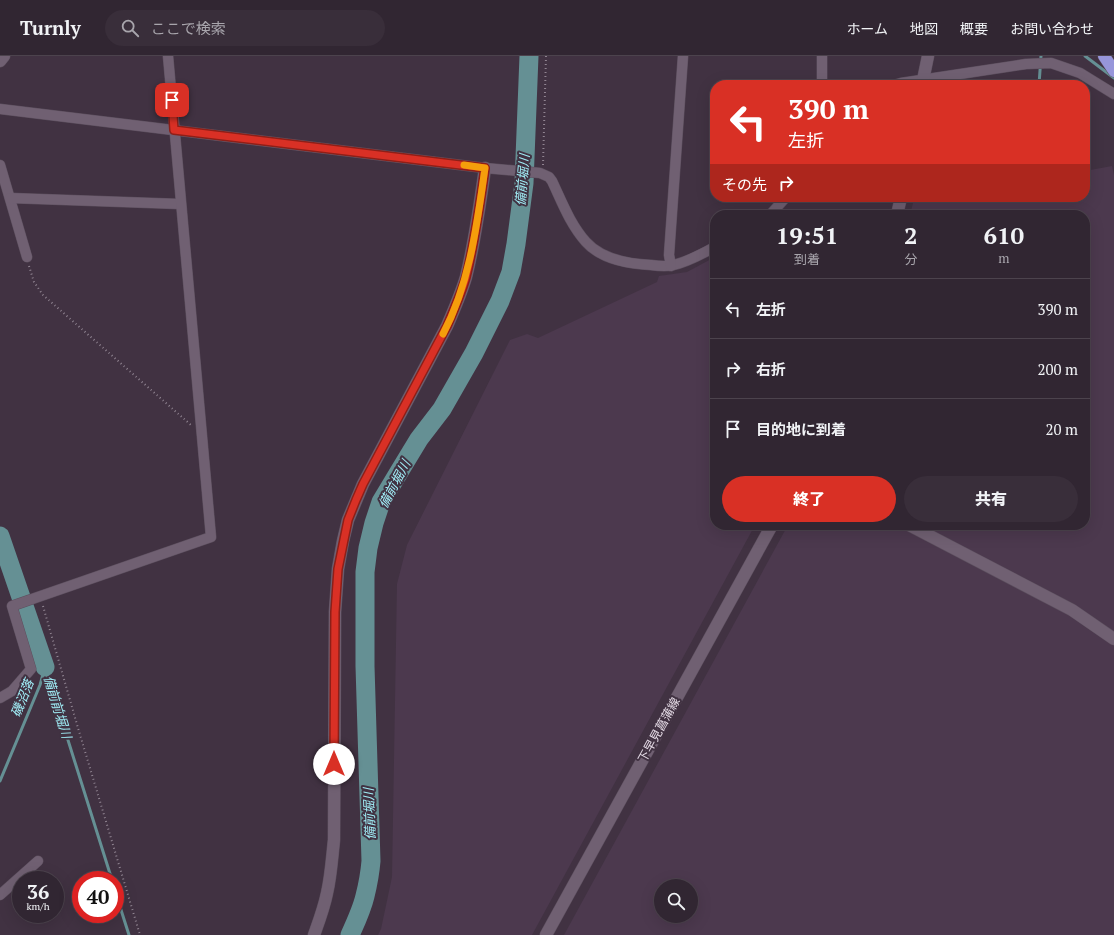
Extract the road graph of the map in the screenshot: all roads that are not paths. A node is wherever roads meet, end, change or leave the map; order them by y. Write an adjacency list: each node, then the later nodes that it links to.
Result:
1 (4, 56): 7 (street)
2 (168, 56): 14 (street)
3 (683, 56): 23 (street)
4 (822, 56): 9 (street)
5 (928, 56): 10 (street)
6 (1104, 56): 8 (highway)
7 (0, 61)
8 (1114, 71)
9 (822, 80)
10 (923, 80)
11 (934, 80): 12 (street)
12 (1112, 93)
13 (0, 109): 14 (street)
14 (174, 130): 16 (street); 19 (street)
15 (0, 165): 17 (street)
16 (491, 168): 23 (street); 30 (street)
17 (10, 198): 19 (street); 22 (street)
18 (782, 202): 20 (street)
19 (180, 204): 27 (street)
20 (774, 210)
21 (710, 250): 23 (street)
22 (27, 257)
23 (671, 266)
24 (769, 530): 31 (street, 下早見菖蒲線)
25 (918, 530): 26 (street)
26 (1114, 639)
27 (0, 698)
28 (38, 861): 29 (street)
29 (0, 896)
30 (314, 935)
31 (546, 935)

